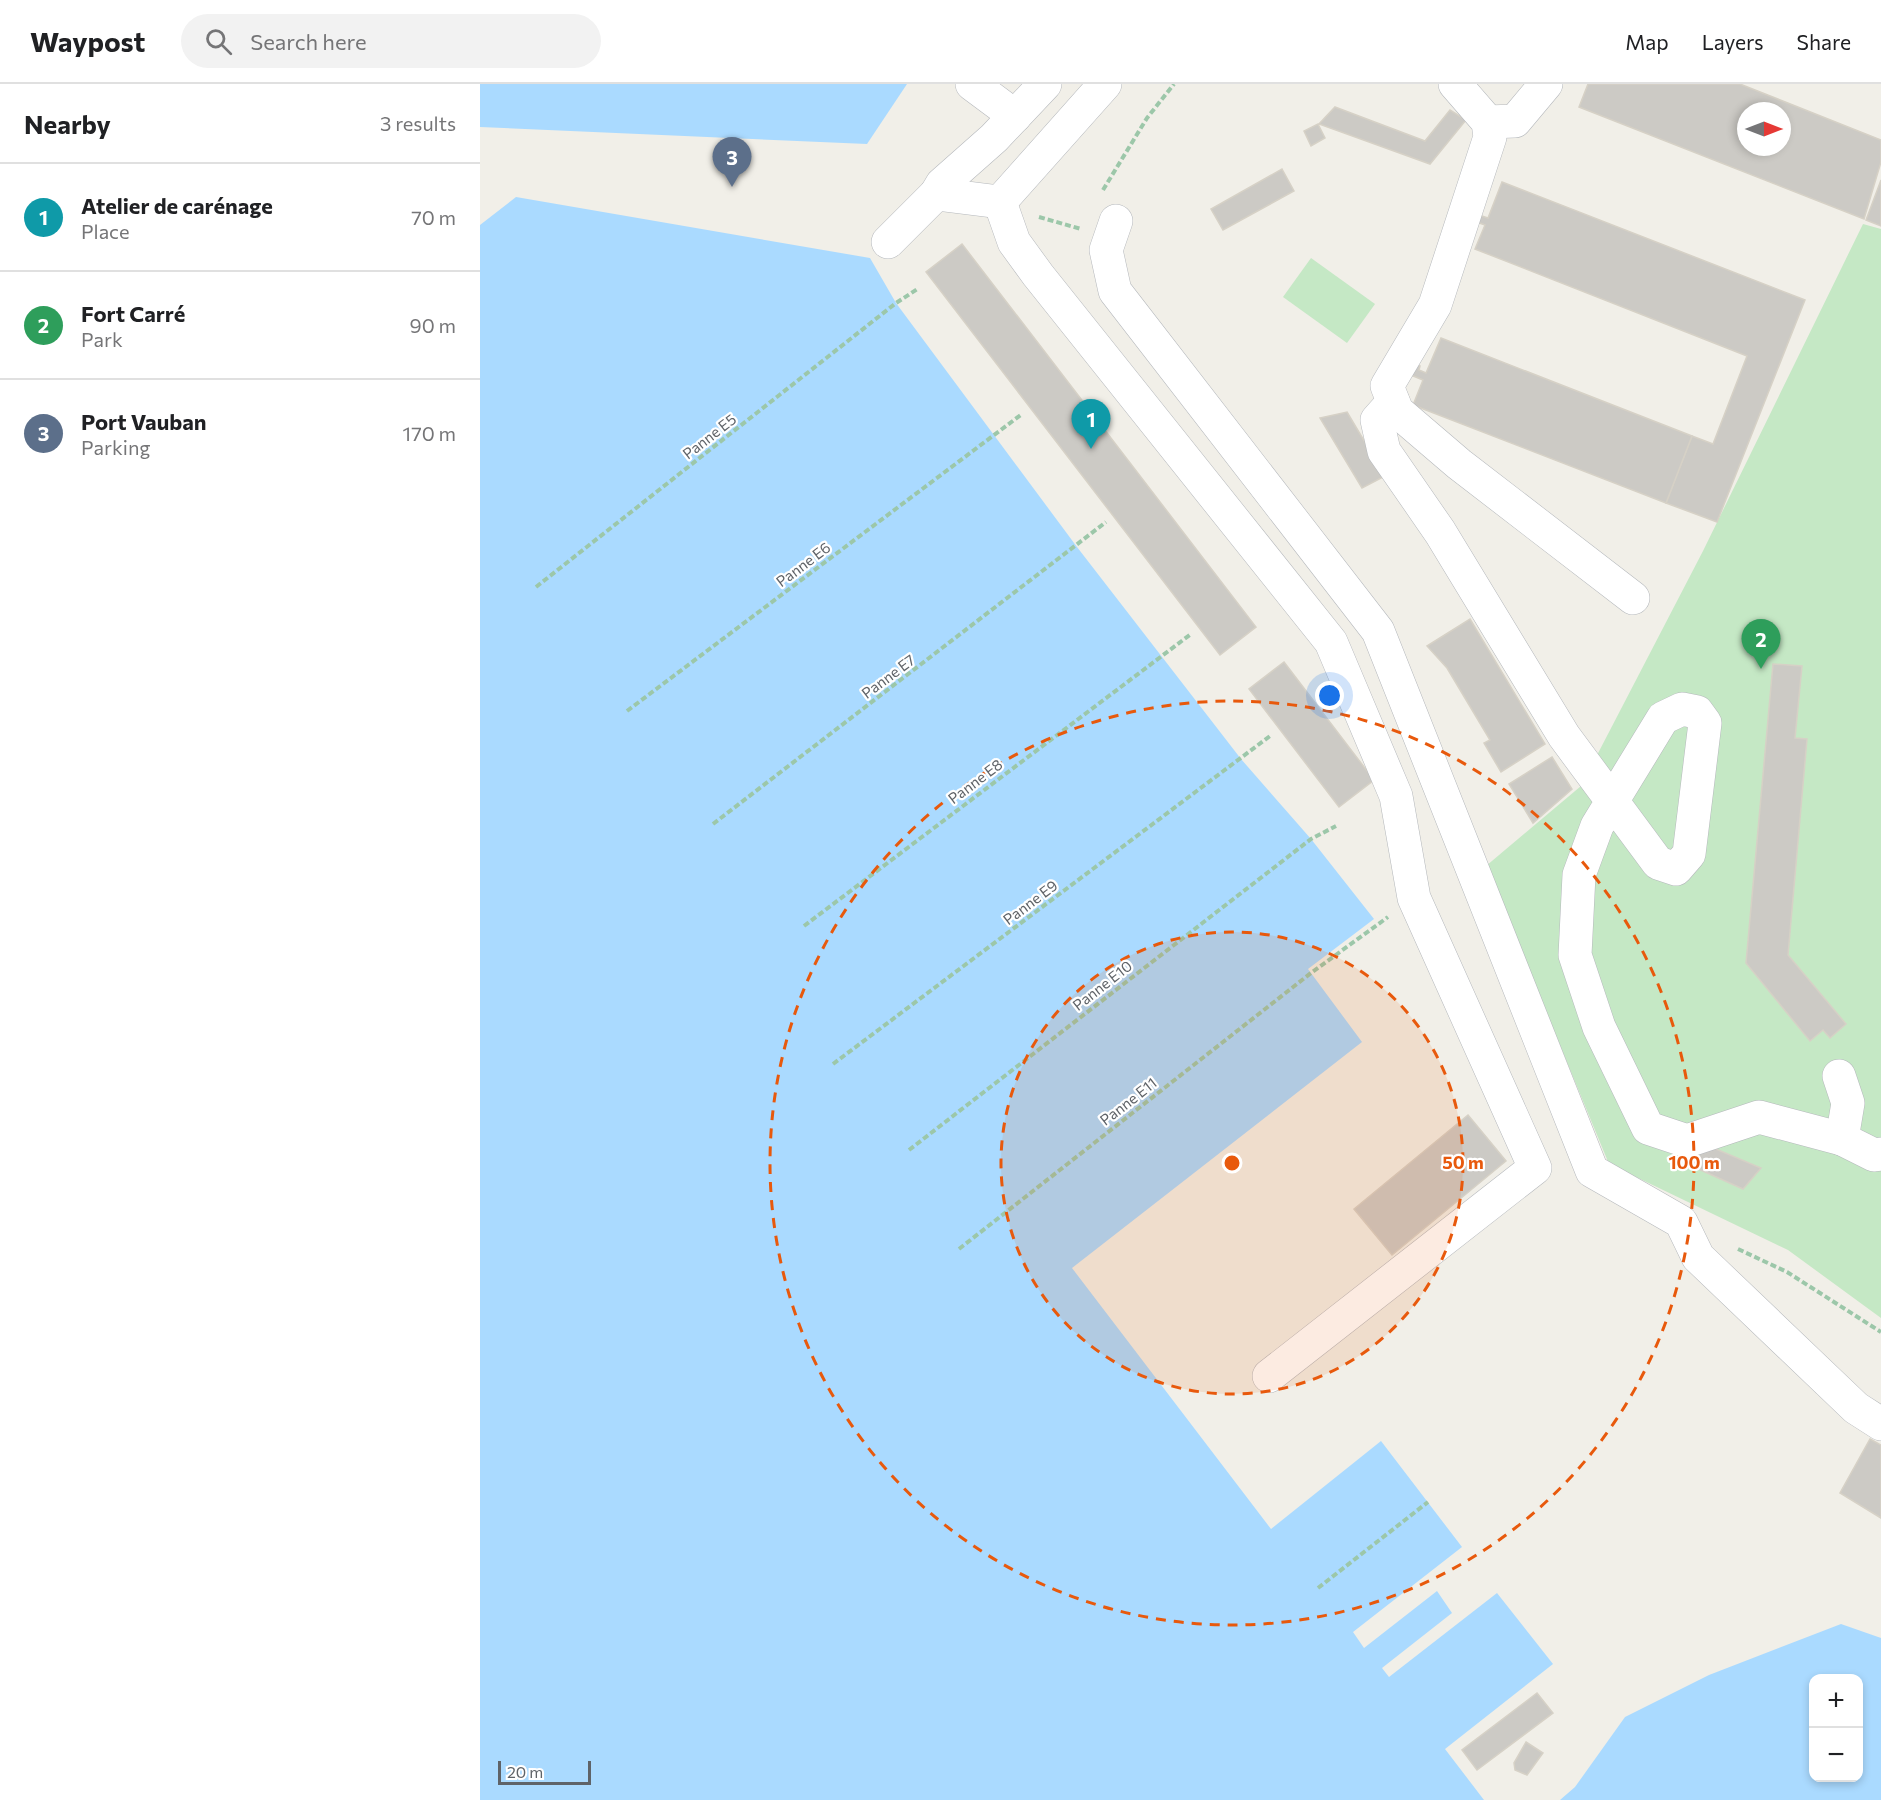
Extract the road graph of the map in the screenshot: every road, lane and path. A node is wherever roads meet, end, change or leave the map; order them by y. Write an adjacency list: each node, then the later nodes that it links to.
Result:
1 (972, 84): 7 (lane)
2 (1046, 84): 7 (lane)
3 (1105, 84): 10 (lane)
4 (1174, 84): 12 (path)
5 (1455, 84): 8 (lane)
6 (1546, 84): 8 (lane)
7 (1015, 116): 9 (lane)
8 (1488, 122): 15 (lane)
9 (939, 189): 10 (lane); 13 (lane)
10 (1000, 202): 25 (lane)
11 (1047, 221): 12 (path)
12 (1108, 222): 36 (lane)
13 (888, 242)
14 (919, 288): 18 (path, Panne E5)
15 (1393, 402): 19 (lane); 29 (lane)
16 (1022, 414): 21 (path, Panne E6)
17 (1106, 522): 23 (path, Panne E7)
18 (536, 587)
19 (1633, 598)
20 (1191, 634): 26 (path, Panne E8)
21 (627, 711)
22 (1270, 736): 27 (path, Panne E9)
23 (713, 824)
24 (1336, 826): 30 (path, Panne E10)
25 (1414, 898): 33 (path, Panne E11); 35 (lane)
26 (804, 926)
27 (833, 1064)
28 (1839, 1076): 29 (lane)
29 (1842, 1139): 31 (lane)
30 (909, 1150)
31 (1881, 1154)
32 (1734, 1247): 34 (path)
33 (960, 1249)
34 (1881, 1332)
35 (1269, 1376)
36 (1881, 1425)
37 (1428, 1502): 38 (path)
38 (1318, 1588)

